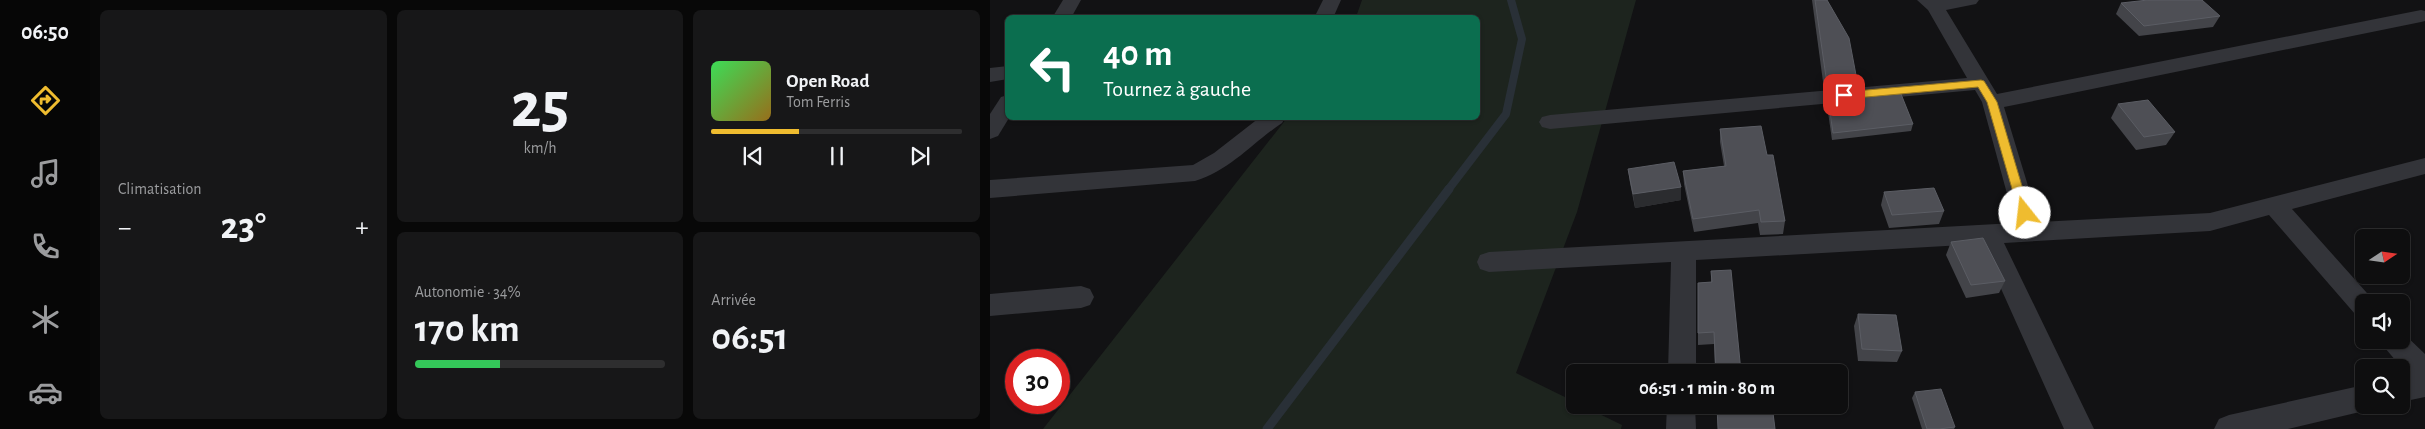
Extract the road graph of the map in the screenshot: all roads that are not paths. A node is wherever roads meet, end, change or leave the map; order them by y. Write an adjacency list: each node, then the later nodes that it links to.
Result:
1 (1072, 0): 6 (street)
2 (1332, 0): 7 (street)
3 (1970, 0): 5 (street)
4 (2398, 0): 8 (street)
5 (1930, 4): 11 (street)
6 (1063, 15)
7 (1324, 15)
8 (2423, 17): 12 (street)
9 (1005, 72): 10 (street)
10 (990, 75)
11 (1981, 83): 12 (street); 15 (street)
12 (1992, 102): 20 (street)
13 (1005, 107): 16 (street)
14 (1270, 120): 18 (street)
15 (1550, 122)
16 (990, 131)
17 (2425, 166): 19 (street)
18 (990, 189)
19 (2274, 205): 20 (street); 24 (street)
20 (2030, 232): 21 (street)
21 (1988, 234): 22 (street); 35 (street)
22 (1684, 251): 23 (street); 28 (street)
23 (1489, 262)
24 (2355, 296)
25 (1081, 297): 26 (street)
26 (990, 305)
27 (2403, 349): 29 (street)
28 (1682, 364)
29 (2425, 374)
30 (2425, 384): 31 (street)
31 (2410, 387)
32 (2355, 400): 36 (street)
33 (1681, 414): 34 (street)
34 (1681, 429)
35 (2079, 429)
36 (2229, 429)

